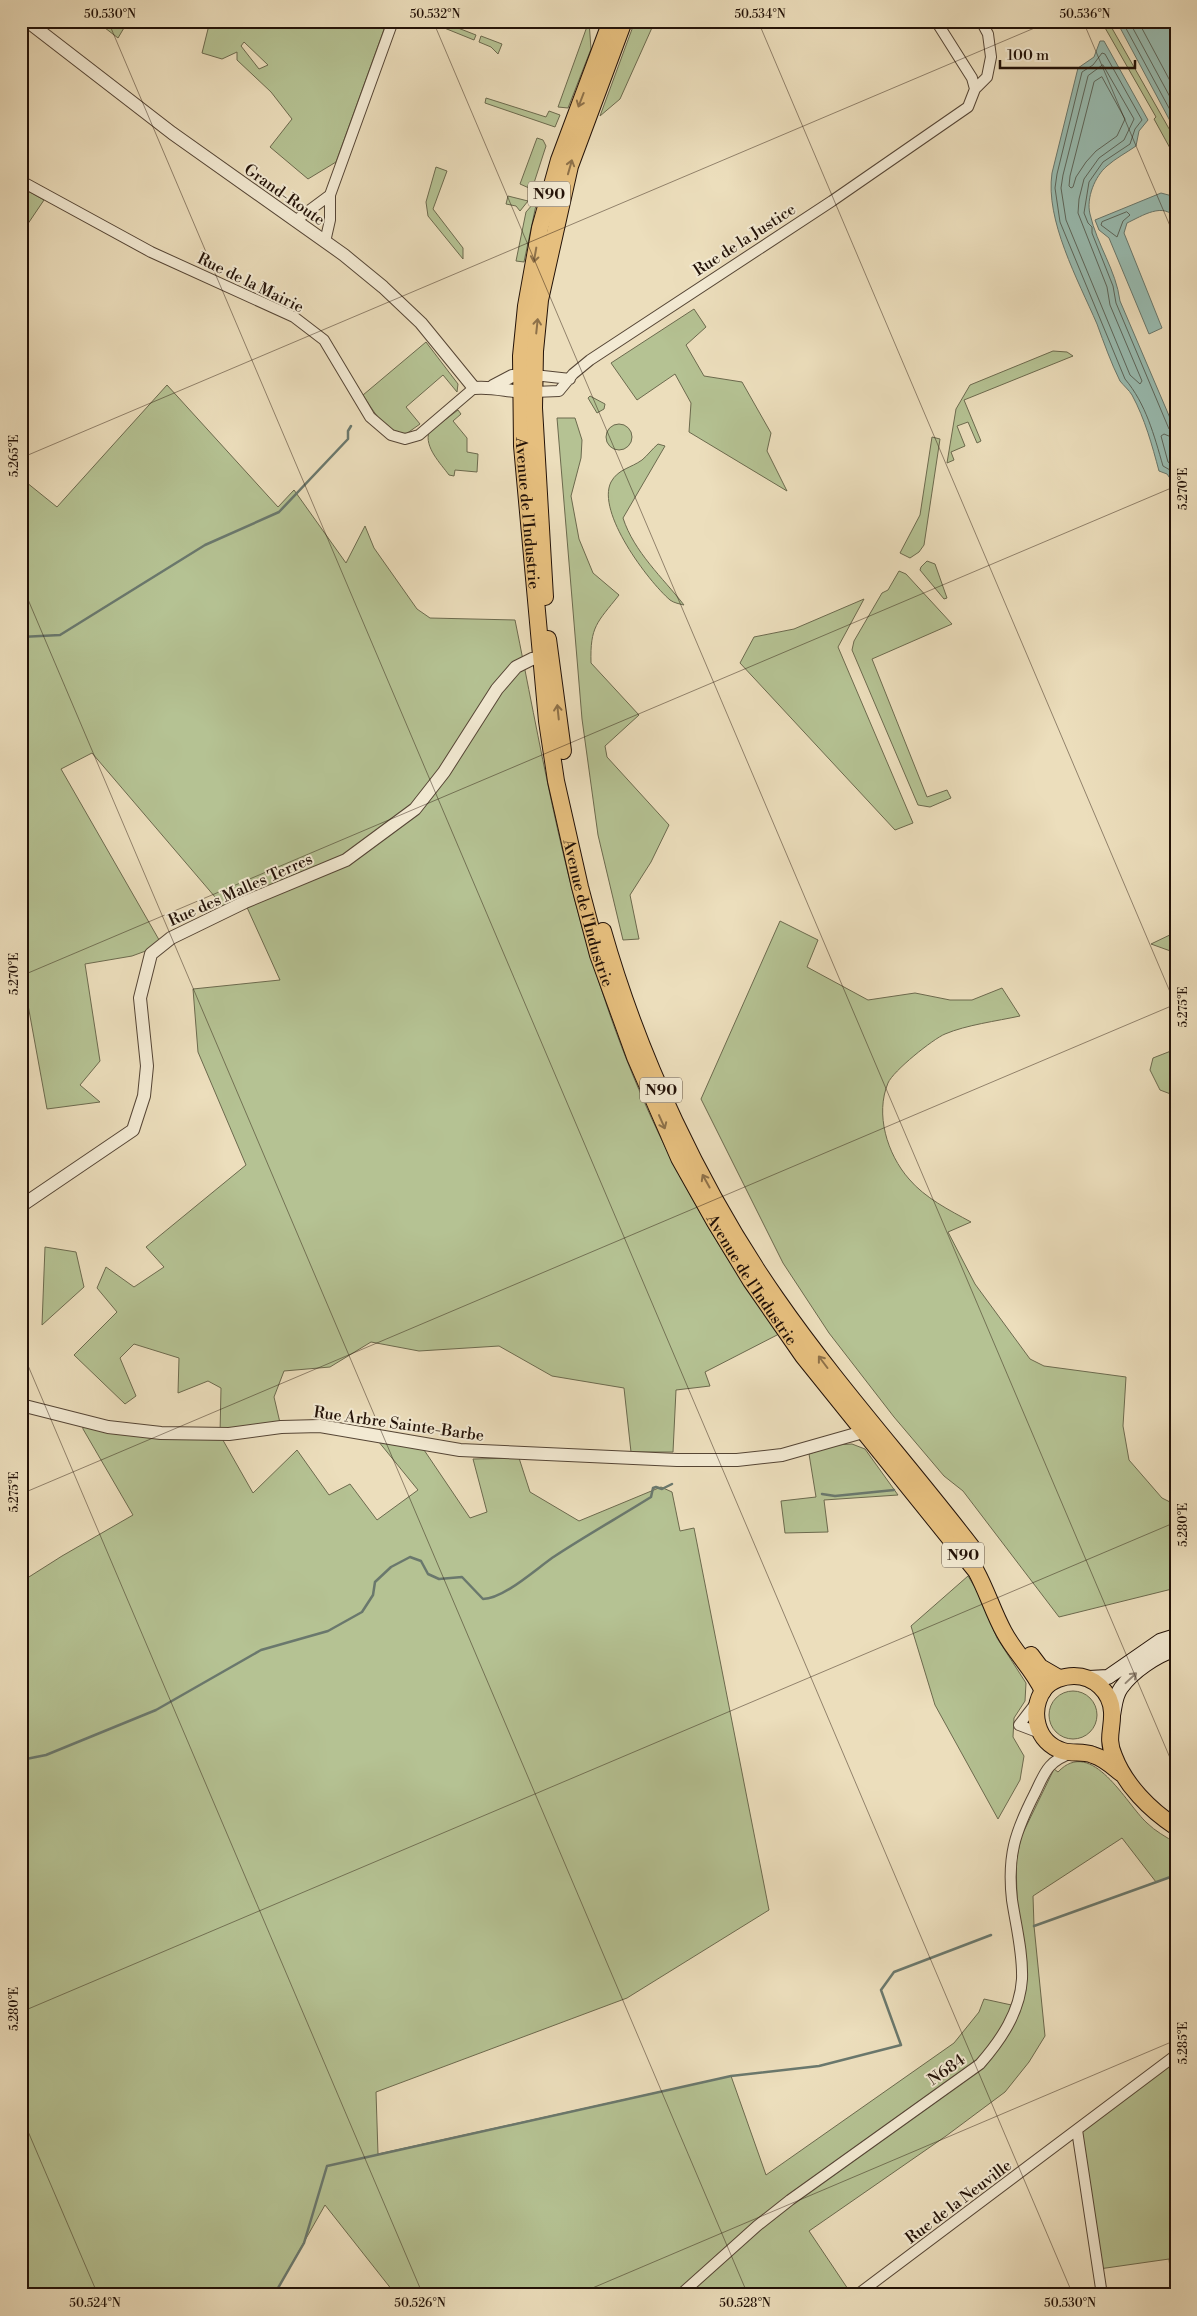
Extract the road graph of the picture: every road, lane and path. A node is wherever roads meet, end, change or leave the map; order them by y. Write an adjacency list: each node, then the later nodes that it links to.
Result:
1 (27, 21): 10 (street, Grand-Route)
2 (393, 21): 9 (street)
3 (611, 21): 12 (main road, Avenue de l'Industrie / N90, one-way to 12)
4 (624, 21): 12 (main road, Avenue de l'Industrie / N90, one-way to 4)
5 (936, 21): 7 (street)
6 (980, 21): 7 (street, Rue de la Justice)
7 (975, 89): 13 (street, Rue de la Justice)
8 (21, 182): 15 (street, Rue de la Mairie)
9 (330, 195): 10 (street); 11 (street)
10 (296, 221): 11 (street, Grand-Route)
11 (325, 242): 15 (street, Grand-Route)
12 (527, 375): 13 (street); 14 (street); 16 (main road, Avenue de l'Industrie / N90)
13 (570, 379): 16 (street, Rue de la Justice)
14 (493, 386): 15 (street); 16 (street)
15 (474, 388)
16 (522, 392): 17 (main road, Avenue de l'Industrie / N90); 18 (main road, Avenue de l'Industrie / N90)
17 (548, 639): 18 (street); 19 (main road, Avenue de l'Industrie / N90)
18 (540, 658): 19 (street); 20 (street, Rue des Malles Terres); 22 (main road, Avenue de l'Industrie / N90, one-way to 22)
19 (554, 674): 23 (main road, Avenue de l'Industrie / N90, one-way to 19)
20 (21, 1206)
21 (21, 1404): 22 (street, Rue Arbre Sainte-Barbe)
22 (863, 1432): 23 (street); 28 (main road, Avenue de l'Industrie / N90)
23 (880, 1434): 26 (main road, Avenue de l'Industrie / N90)
24 (1176, 1636): 27 (main road)
25 (1176, 1649): 29 (main road, one-way to 25)
26 (1060, 1678): 27 (main road); 28 (main road)
27 (1089, 1678): 29 (main road)
28 (1040, 1696): 30 (main road, N90)
29 (1111, 1724): 31 (main road); 33 (main road)
30 (1044, 1737): 31 (main road); 32 (street, N684 / N684)
31 (1077, 1752): 32 (street); 33 (main road)
32 (1048, 1767): 37 (street, N684 / N684)
33 (1122, 1774): 34 (main road)
34 (1176, 1827)
35 (1176, 2055): 36 (street, Rue de la Neuville)
36 (1077, 2130): 38 (street, Rue de la Neuville); 39 (street)
37 (680, 2295)
38 (857, 2295)
39 (1102, 2295)

